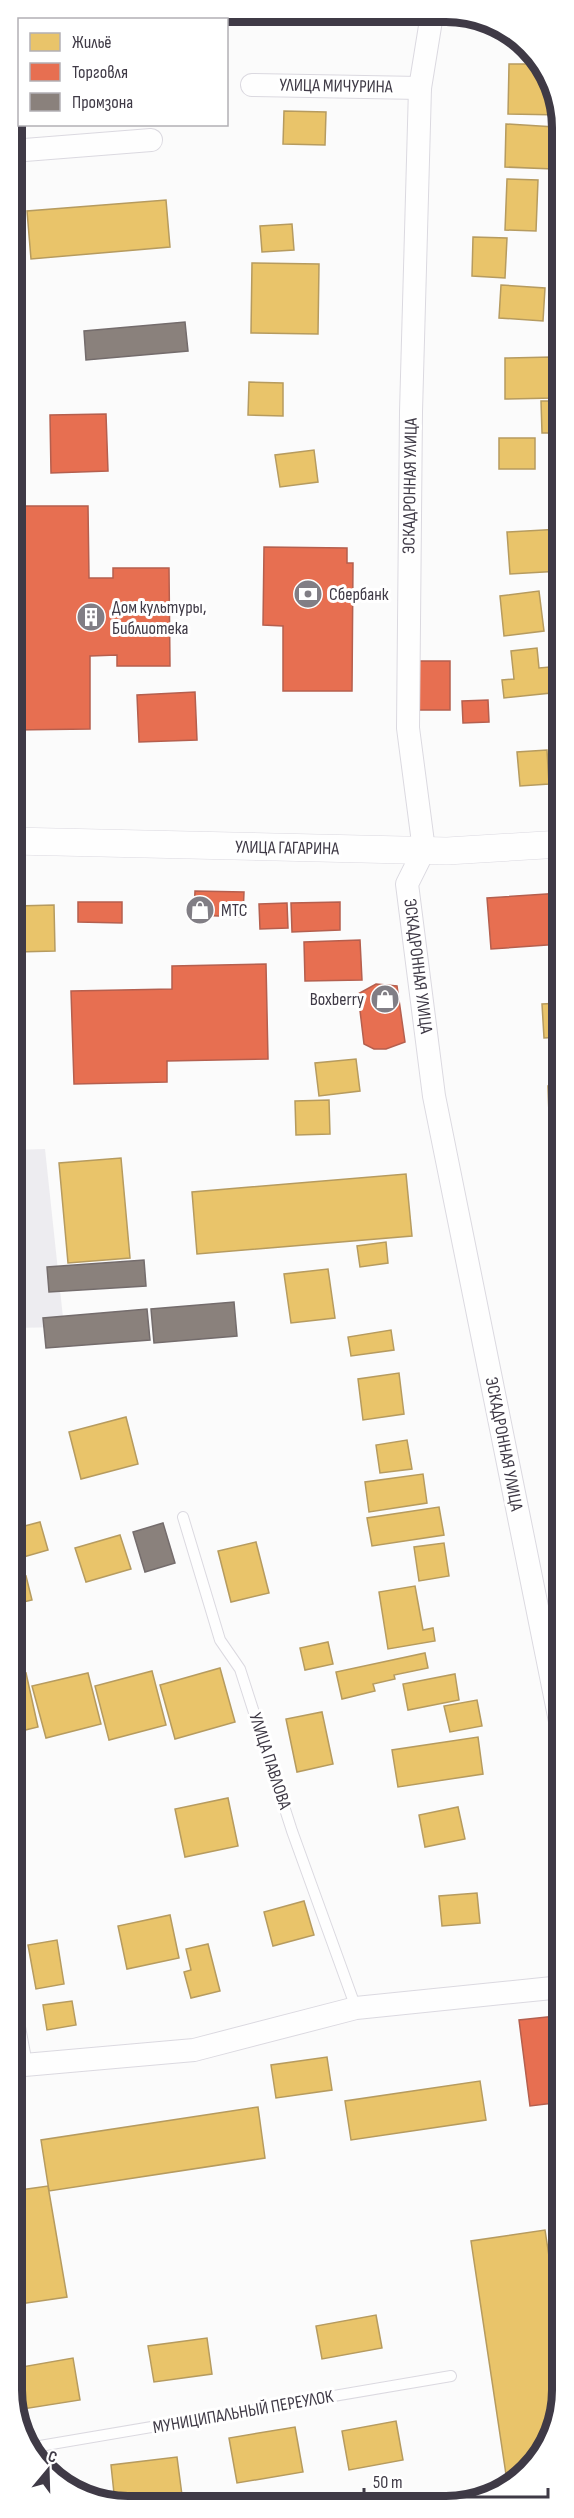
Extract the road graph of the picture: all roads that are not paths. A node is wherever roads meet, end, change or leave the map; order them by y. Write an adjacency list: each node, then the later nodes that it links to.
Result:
1 (431, 22): 3 (street, ЭСКАДРОННАЯ УЛИЦА)
2 (252, 85): 3 (street, УЛИЦА МИЧУРИНА)
3 (420, 88): 8 (street, ЭСКАДРОННАЯ УЛИЦА)
4 (151, 140): 5 (street)
5 (23, 150)
6 (23, 841): 8 (street, УЛИЦА ГАГАРИНА)
7 (552, 844): 8 (street, УЛИЦА ГАГАРИНА)
8 (424, 850): 10 (street, ЭСКАДРОННАЯ УЛИЦА)
9 (183, 1517): 12 (lane, УЛИЦА ПАВЛОВА)
10 (551, 1678)
11 (551, 1987): 12 (street)
12 (356, 2008): 13 (street)
13 (22, 2065)
14 (451, 2376): 15 (lane, МУНИЦИПАЛЬНЫЙ ПЕРЕУЛОК)
15 (39, 2446)

